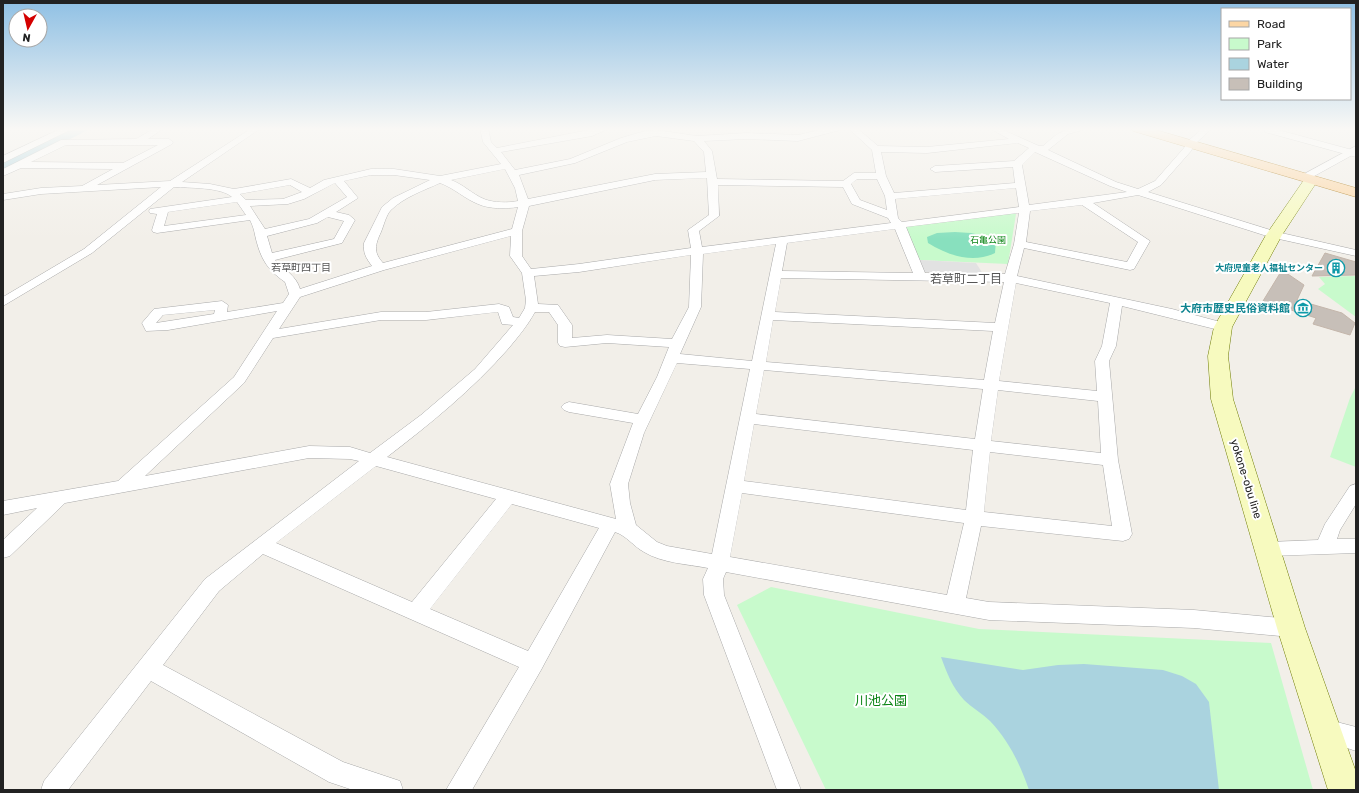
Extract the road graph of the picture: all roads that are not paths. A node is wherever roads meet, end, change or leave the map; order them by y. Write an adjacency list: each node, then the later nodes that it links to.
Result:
1 (18, 165): 13 (street); 16 (street)
2 (201, 165): 23 (street)
3 (552, 165): 17 (street)
4 (710, 165): 19 (street)
5 (879, 165): 18 (street)
6 (932, 165): 15 (street)
7 (1000, 165): 15 (street)
8 (1017, 165): 25 (street)
9 (1071, 165): 29 (street)
10 (1174, 165): 29 (street)
11 (1260, 165): 22 (main road)
12 (1335, 165): 22 (street)
13 (126, 166): 26 (street)
14 (505, 166): 17 (street); 21 (street)
15 (935, 169): 28 (street)
16 (3, 173)
17 (513, 173): 35 (street)
18 (881, 176): 24 (street); 31 (street)
19 (712, 178): 24 (street); 35 (street); 47 (street)
20 (337, 179): 21 (street); 27 (street); 39 (street)
21 (440, 179): 35 (street); 50 (street)
22 (1310, 180): 30 (main road); 44 (main road, yokone-obu line)
23 (172, 184): 26 (street); 33 (street); 38 (street)
24 (846, 184): 41 (street)
25 (1021, 185): 28 (street); 36 (street)
26 (82, 190): 32 (street)
27 (308, 191): 33 (street); 33 (street)
28 (948, 191): 31 (street)
29 (1139, 192): 34 (street); 44 (street)
30 (1356, 193)
31 (890, 196): 41 (street)
32 (3, 197)
33 (238, 198): 37 (street); 40 (street)
34 (1083, 201): 36 (street); 46 (street)
35 (524, 203): 42 (street)
36 (1025, 209): 41 (street); 46 (street)
37 (163, 210): 38 (street); 40 (street)
38 (137, 212): 57 (street)
39 (328, 214): 43 (street); 49 (street)
40 (252, 217): 43 (street)
41 (896, 220): 45 (street); 53 (street)
42 (517, 231): 50 (street); 51 (street)
43 (260, 234): 49 (street)
44 (1274, 235): 48 (street); 64 (main road, yokone-obu line)
45 (782, 240): 47 (street); 52 (street)
46 (1020, 244): 54 (street)
47 (697, 251): 51 (street); 66 (street)
48 (1356, 253)
49 (268, 258): 55 (street)
50 (380, 267): 55 (street)
51 (528, 273): 59 (street)
52 (776, 274): 53 (street); 60 (street)
53 (920, 276): 54 (street)
54 (1010, 278): 56 (street); 63 (street)
55 (295, 294): 58 (street)
56 (1117, 301): 64 (street); 70 (street)
57 (3, 302)
58 (287, 306): 61 (street); 65 (street)
59 (531, 308): 62 (street); 66 (street)
60 (766, 316): 63 (street); 68 (street)
61 (220, 317): 61 (street)
62 (523, 322): 65 (street); 75 (street)
63 (1002, 327): 69 (street)
64 (1223, 327): 88 (main road, yokone-obu line)
65 (269, 335): 77 (street)
66 (677, 343): 67 (street)
67 (671, 358): 68 (street); 73 (street)
68 (758, 366): 69 (street); 72 (street)
69 (992, 385): 70 (street); 74 (street)
70 (1105, 397): 76 (street)
71 (569, 407): 73 (street)
72 (748, 418): 74 (street); 78 (street)
73 (643, 420): 84 (street)
74 (982, 446): 76 (street); 83 (street)
75 (376, 458): 77 (street); 80 (street); 85 (street)
76 (1110, 460): 83 (street)
77 (124, 485): 81 (street)
78 (735, 486): 83 (street); 90 (street)
79 (1356, 490): 87 (street)
80 (508, 496): 84 (street); 92 (street)
81 (59, 498): 82 (street); 89 (street)
82 (3, 508)
83 (974, 518): 91 (street)
84 (620, 527): 90 (street); 94 (street)
85 (261, 545): 92 (street); 95 (street)
86 (1356, 546): 87 (street)
87 (1324, 548): 88 (street)
88 (1267, 549): 93 (main road, yokone-obu line)
89 (3, 551)
90 (720, 562): 91 (street); 101 (street)
91 (956, 605): 93 (street)
92 (416, 612): 94 (street)
93 (1291, 628): 96 (main road, yokone-obu line)
94 (533, 663): 100 (street)
95 (148, 668): 98 (street); 99 (street)
96 (1325, 730): 97 (street); 102 (main road, yokone-obu line)
97 (1356, 739)
98 (53, 790)
99 (391, 790)
100 (458, 790)
101 (789, 790)
102 (1345, 790)

